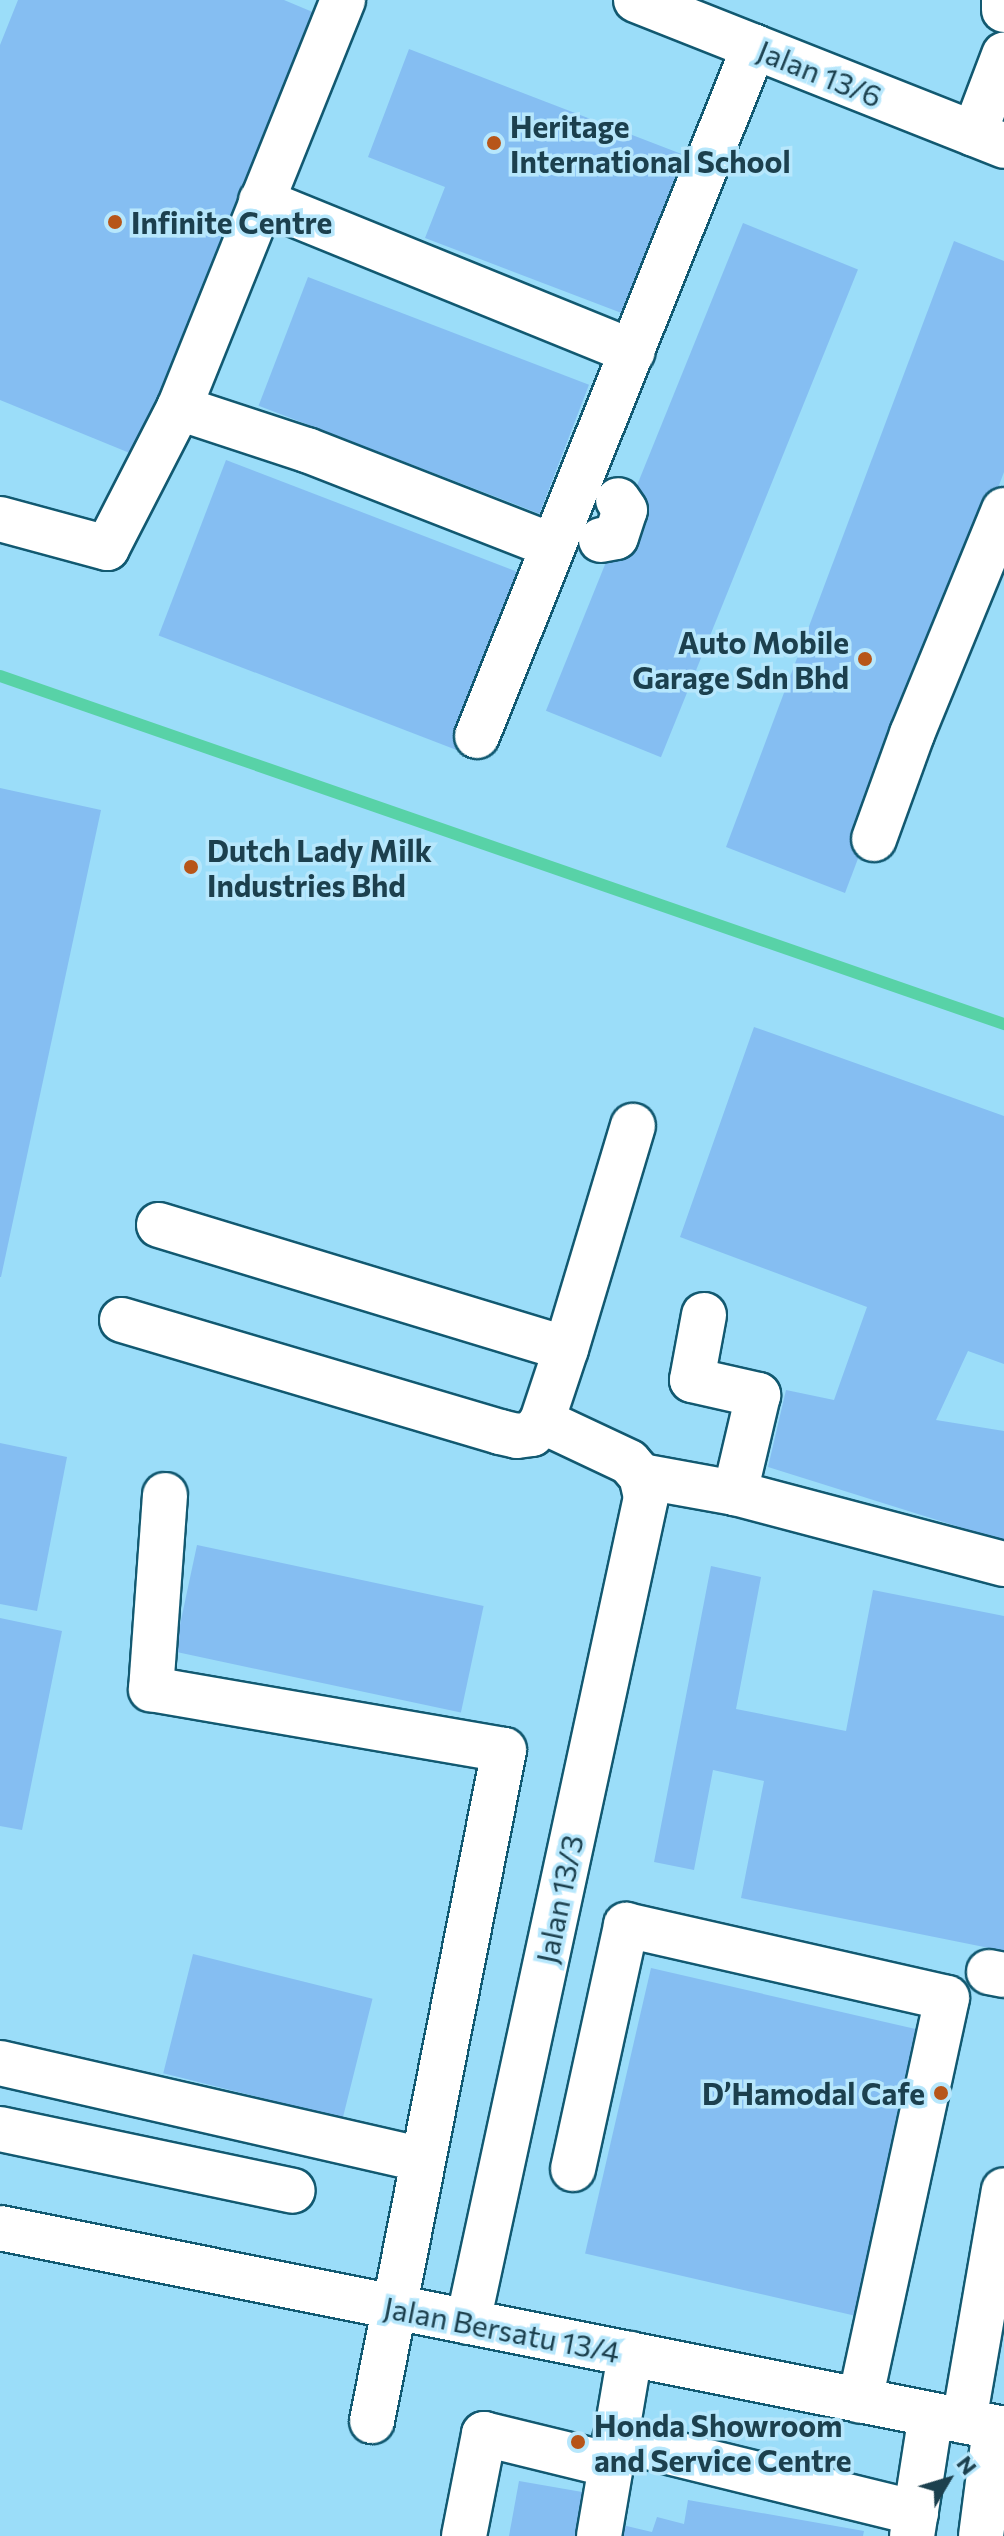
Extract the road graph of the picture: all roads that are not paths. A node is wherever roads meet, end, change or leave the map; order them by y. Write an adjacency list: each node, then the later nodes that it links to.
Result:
1 (343, 0): 8 (street)
2 (636, 0): 5 (street, Jalan 13/6)
3 (1004, 0): 4 (street)
4 (1004, 10)
5 (754, 47): 7 (street, Jalan 13/6); 9 (street)
6 (1004, 55): 7 (street)
7 (989, 140)
8 (261, 201): 9 (street); 10 (street)
9 (632, 352): 15 (street)
10 (179, 408): 13 (street); 15 (street)
11 (618, 500): 14 (street)
12 (1004, 510): 17 (street)
13 (0, 519)
14 (601, 540)
15 (553, 546): 16 (street)
16 (477, 736)
17 (874, 839)
18 (633, 1126): 22 (street)
19 (159, 1225): 22 (street)
20 (704, 1315): 25 (street)
21 (122, 1320): 23 (street)
22 (566, 1349): 23 (street)
23 (542, 1421): 24 (street)
24 (641, 1476): 25 (street); 36 (street, Jalan 13/3)
25 (735, 1493): 27 (street)
26 (165, 1495): 30 (street)
27 (1004, 1564)
28 (0, 2063): 30 (street)
29 (0, 2129): 33 (street)
30 (423, 2160): 35 (street)
31 (573, 2169): 39 (street)
32 (1004, 2190): 37 (street)
33 (293, 2191)
34 (0, 2228): 35 (street, Jalan Bersatu 13/4)
35 (394, 2307): 36 (street, Jalan Bersatu 13/4); 40 (street)
36 (468, 2322): 38 (street, Jalan Bersatu 13/4)
37 (991, 2346): 41 (street)
38 (630, 2354): 39 (street, Jalan Bersatu 13/4); 42 (street)
39 (860, 2401): 41 (street, Jalan Bersatu 13/4)
40 (372, 2421)
41 (974, 2423): 43 (street); 46 (street)
42 (613, 2452): 43 (street); 44 (street); 45 (street)
43 (914, 2525)
44 (464, 2536)
45 (599, 2536)
46 (981, 2536)

